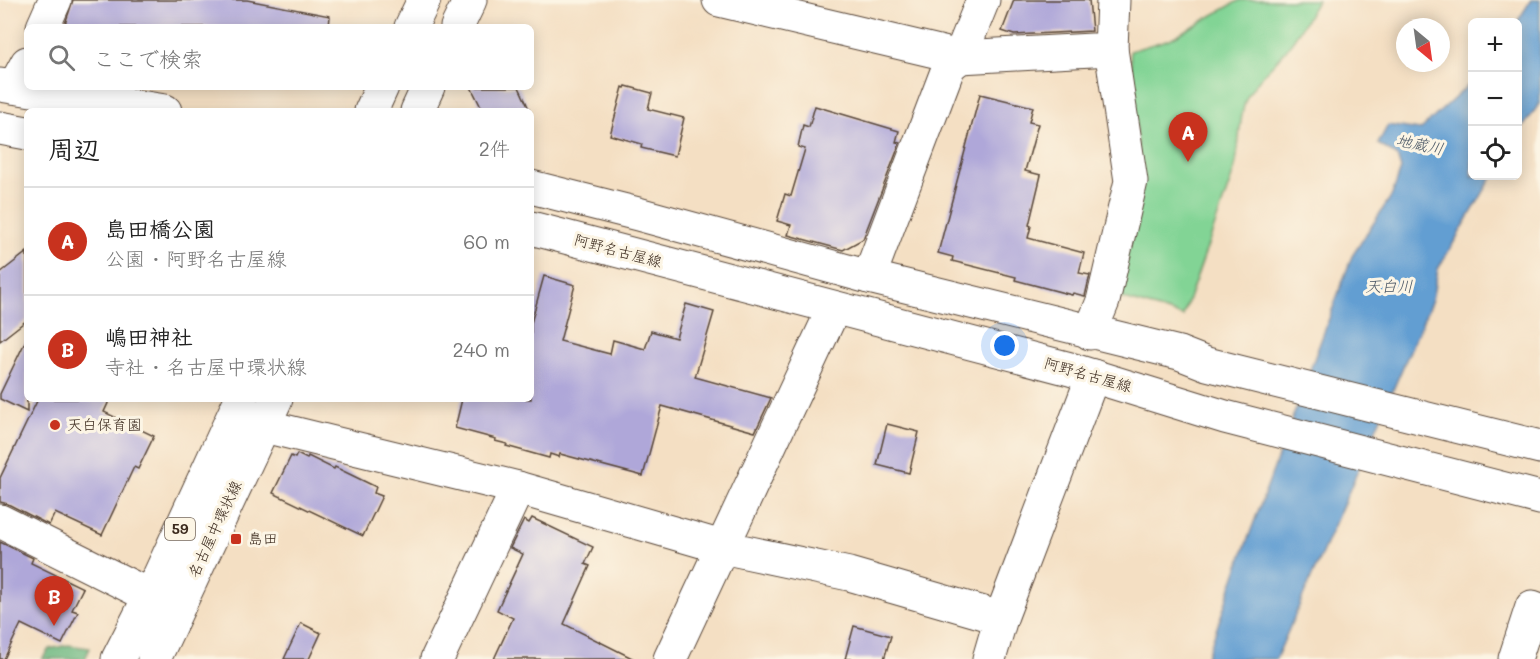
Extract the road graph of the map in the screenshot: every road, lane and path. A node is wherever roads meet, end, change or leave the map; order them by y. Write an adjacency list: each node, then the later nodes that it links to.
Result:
1 (55, 0): 7 (main road)
2 (424, 0): 8 (main road)
3 (470, 0): 9 (main road)
4 (983, 0): 11 (main road)
5 (1113, 0): 10 (main road)
6 (740, 3): 11 (main road)
7 (44, 24)
8 (412, 24)
9 (458, 24)
10 (1111, 49): 11 (main road); 24 (main road)
11 (960, 57): 22 (main road)
12 (66, 90): 15 (main road)
13 (381, 90): 16 (main road)
14 (427, 90): 17 (main road)
15 (151, 108)
16 (372, 108)
17 (418, 108)
18 (0, 128): 19 (main road)
19 (24, 132)
20 (534, 188): 22 (main road)
21 (534, 229): 23 (main road, 阿野名古屋線)
22 (868, 277): 24 (main road)
23 (834, 308): 25 (main road, 阿野名古屋線); 32 (main road)
24 (1090, 333): 28 (main road)
25 (1093, 376): 30 (main road, 阿野名古屋線); 35 (main road)
26 (240, 402): 33 (main road, 名古屋中環状線 / 59)
27 (270, 412): 29 (main road); 37 (main road, 名古屋中環状線 / 59)
28 (1540, 447)
29 (518, 488): 32 (main road); 38 (main road)
30 (1540, 498)
31 (0, 520): 33 (main road)
32 (722, 547): 35 (main road); 39 (main road)
33 (150, 596): 36 (main road, 名古屋中環状線 / 59)
34 (1540, 610): 41 (main road)
35 (1001, 618): 40 (main road)
36 (118, 659)
37 (154, 659)
38 (437, 659)
39 (670, 659)
40 (989, 659)
41 (1515, 659)

